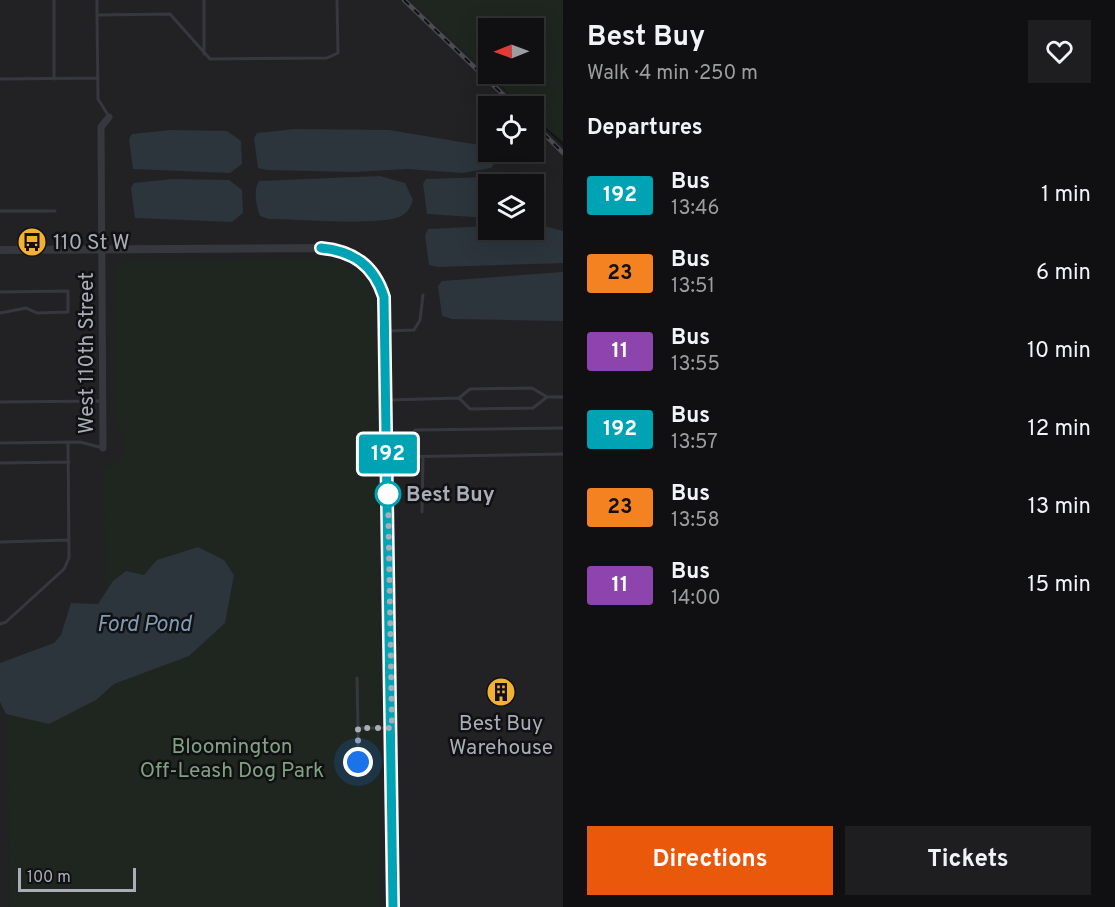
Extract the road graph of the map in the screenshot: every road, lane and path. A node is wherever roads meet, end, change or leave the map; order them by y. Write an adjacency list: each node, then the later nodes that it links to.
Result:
1 (54, 0): 9 (lane)
2 (97, 0): 5 (lane)
3 (204, 0): 6 (lane)
4 (337, 0): 6 (lane)
5 (97, 15): 6 (lane); 7 (lane)
6 (204, 54)
7 (98, 78): 9 (lane); 10 (lane)
8 (0, 79): 9 (lane)
9 (54, 79)
10 (109, 117): 13 (street, West 110th Street)
11 (0, 211): 12 (lane)
12 (55, 211)
13 (102, 249): 14 (street); 18 (street); 23 (street, West 110th Street)
14 (0, 250)
15 (0, 292): 17 (lane)
16 (423, 295): 18 (lane)
17 (0, 313)
18 (386, 331): 22 (street)
19 (547, 397): 20 (lane); 21 (lane); 21 (lane)
20 (563, 397)
21 (459, 398): 22 (lane)
22 (387, 400): 30 (street)
23 (103, 401): 24 (lane); 28 (street, West 110th Street)
24 (0, 402)
25 (563, 428): 31 (lane)
26 (68, 442): 27 (lane); 28 (lane); 33 (lane)
27 (0, 443)
28 (103, 448)
29 (563, 454): 32 (lane)
30 (388, 457): 31 (lane); 41 (street)
31 (415, 457): 32 (lane)
32 (423, 457): 35 (lane)
33 (69, 462): 34 (lane); 36 (lane)
34 (0, 463)
35 (422, 512)
36 (69, 540): 37 (lane); 38 (lane)
37 (0, 542)
38 (0, 624)
39 (357, 678): 40 (lane)
40 (358, 728): 41 (lane); 42 (lane)
41 (392, 728): 43 (street)
42 (358, 762)
43 (393, 907)

